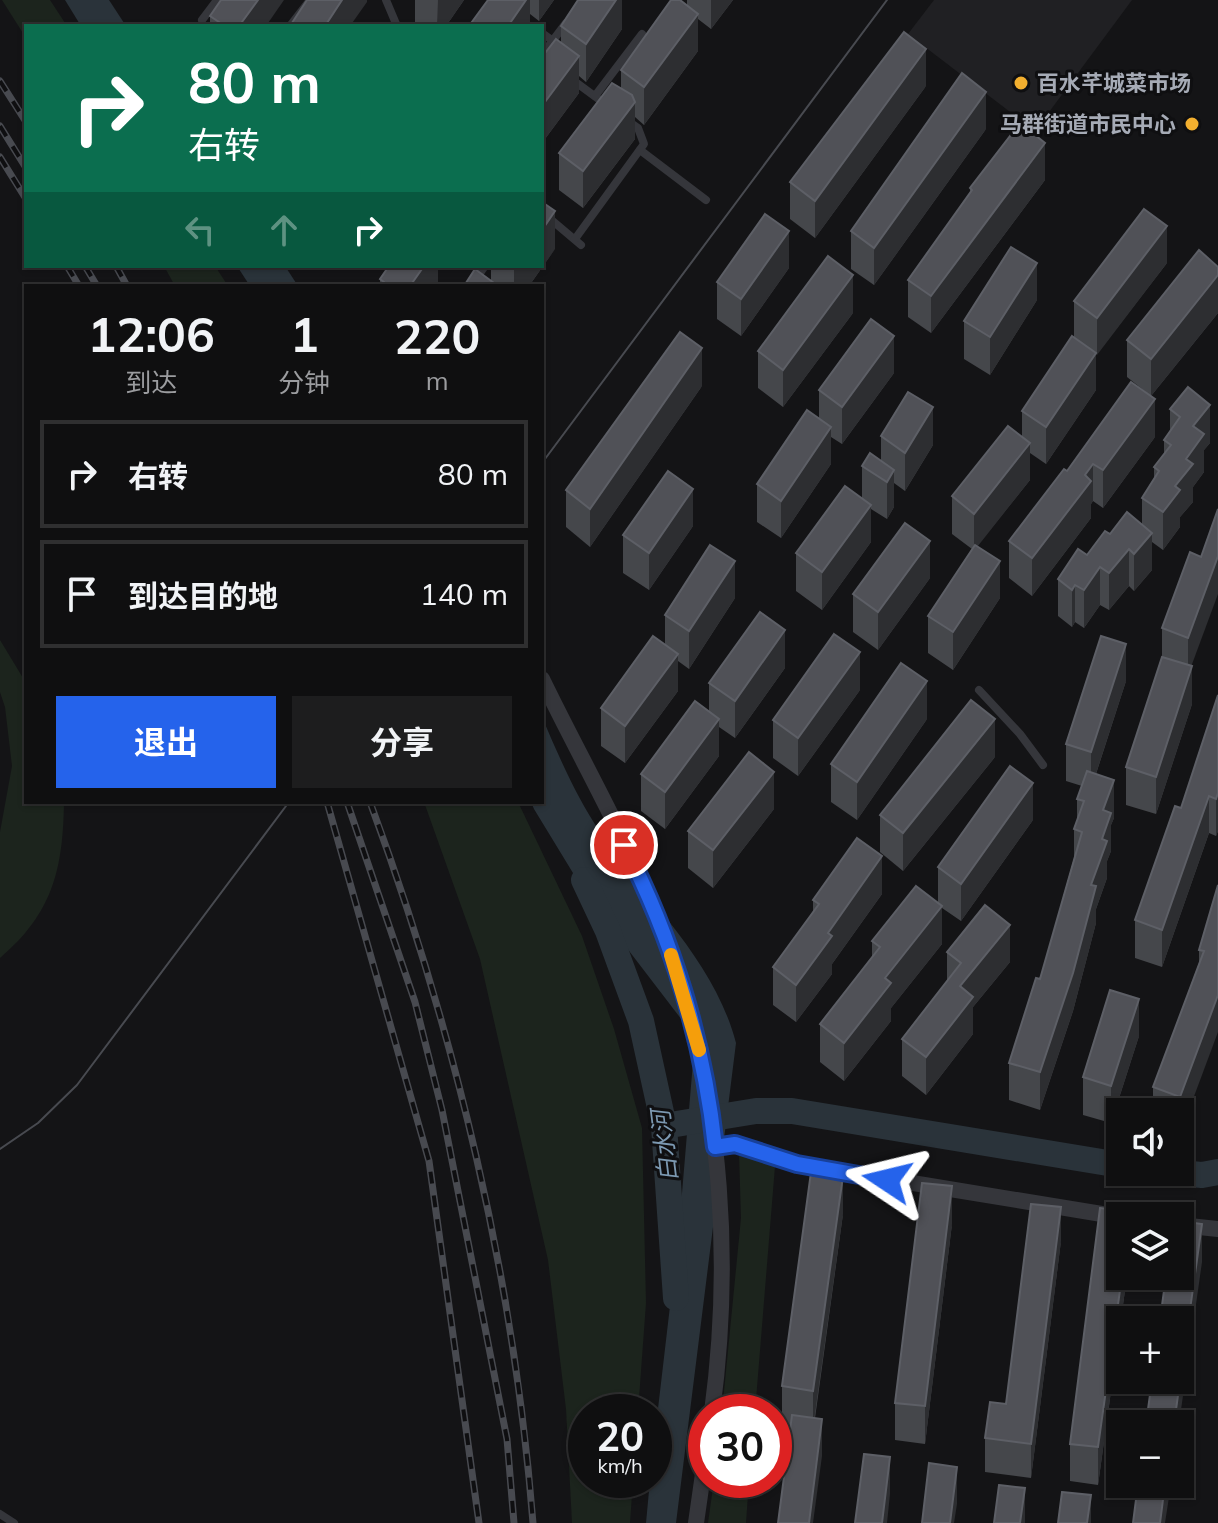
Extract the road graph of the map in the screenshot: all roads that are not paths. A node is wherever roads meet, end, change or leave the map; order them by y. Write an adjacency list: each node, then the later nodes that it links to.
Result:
1 (217, 0): 5 (lane)
2 (310, 0): 6 (lane)
3 (388, 2): 7 (lane)
4 (575, 10): 10 (lane)
5 (202, 20)
6 (292, 24)
7 (396, 24)
8 (544, 34): 10 (lane)
9 (642, 34): 15 (lane)
10 (553, 41): 11 (lane)
11 (544, 53)
12 (544, 58): 13 (lane)
13 (553, 65)
14 (563, 73): 15 (lane)
15 (595, 96): 16 (lane)
16 (640, 150): 17 (lane); 18 (lane)
17 (706, 200)
18 (544, 214)
19 (544, 683): 22 (street)
20 (979, 690): 21 (lane)
21 (1043, 765)
22 (715, 1147): 23 (street); 26 (street)
23 (1106, 1215)
24 (1194, 1226): 25 (street)
25 (1218, 1229)
26 (713, 1394)
27 (700, 1498): 30 (street)
28 (0, 1514): 29 (lane)
29 (14, 1523)
30 (696, 1523)

